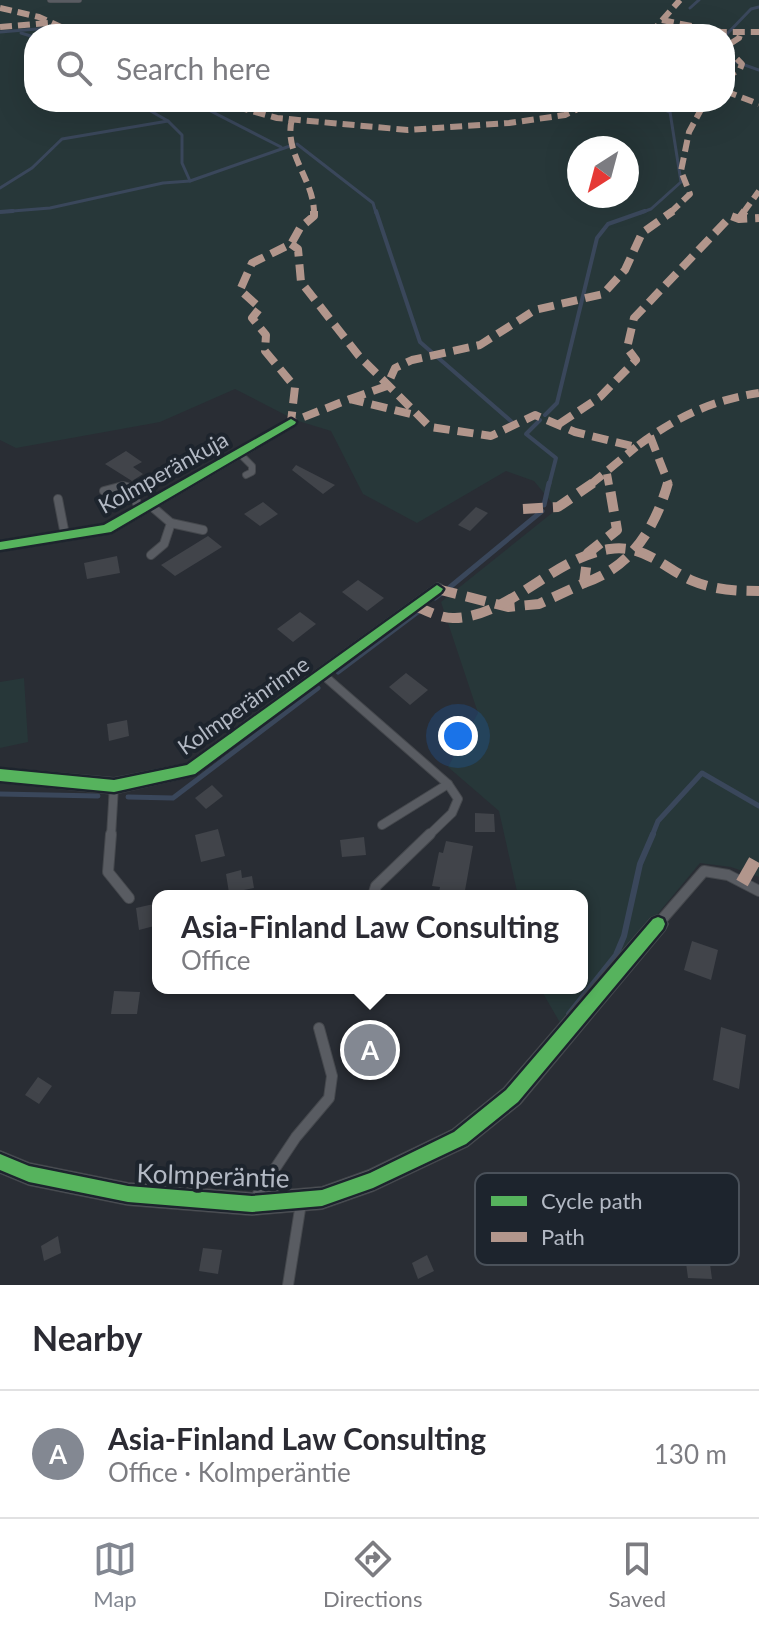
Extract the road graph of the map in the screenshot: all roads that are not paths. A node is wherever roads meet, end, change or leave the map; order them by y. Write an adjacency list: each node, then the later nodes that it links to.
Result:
1 (50, 0): 2 (lane)
2 (79, 0)
3 (291, 422): 4 (street, Kolmperänkuja)
4 (240, 454): 5 (lane); 8 (street, Kolmperänkuja)
5 (246, 475)
6 (104, 491): 8 (lane)
7 (58, 499): 11 (lane)
8 (145, 508): 9 (lane); 11 (street, Kolmperänkuja)
9 (171, 523): 10 (lane); 13 (lane)
10 (203, 530)
11 (65, 535): 12 (street, Kolmperänkuja)
12 (0, 546)
13 (151, 555)
14 (437, 589): 15 (street, Kolmperänrinne)
15 (322, 674): 17 (lane); 18 (street, Kolmperänrinne)
16 (0, 775): 18 (street, Kolmperänrinne)
17 (448, 784): 19 (lane); 20 (lane)
18 (114, 786): 22 (lane)
19 (382, 825)
20 (375, 890)
21 (759, 891): 23 (lane)
22 (129, 898)
23 (658, 924): 26 (street, Kolmperäntie)
24 (319, 1028): 27 (lane)
25 (0, 1162): 27 (street, Kolmperäntie)
26 (301, 1200): 27 (street, Kolmperäntie); 28 (lane)
27 (252, 1204)
28 (288, 1285)

